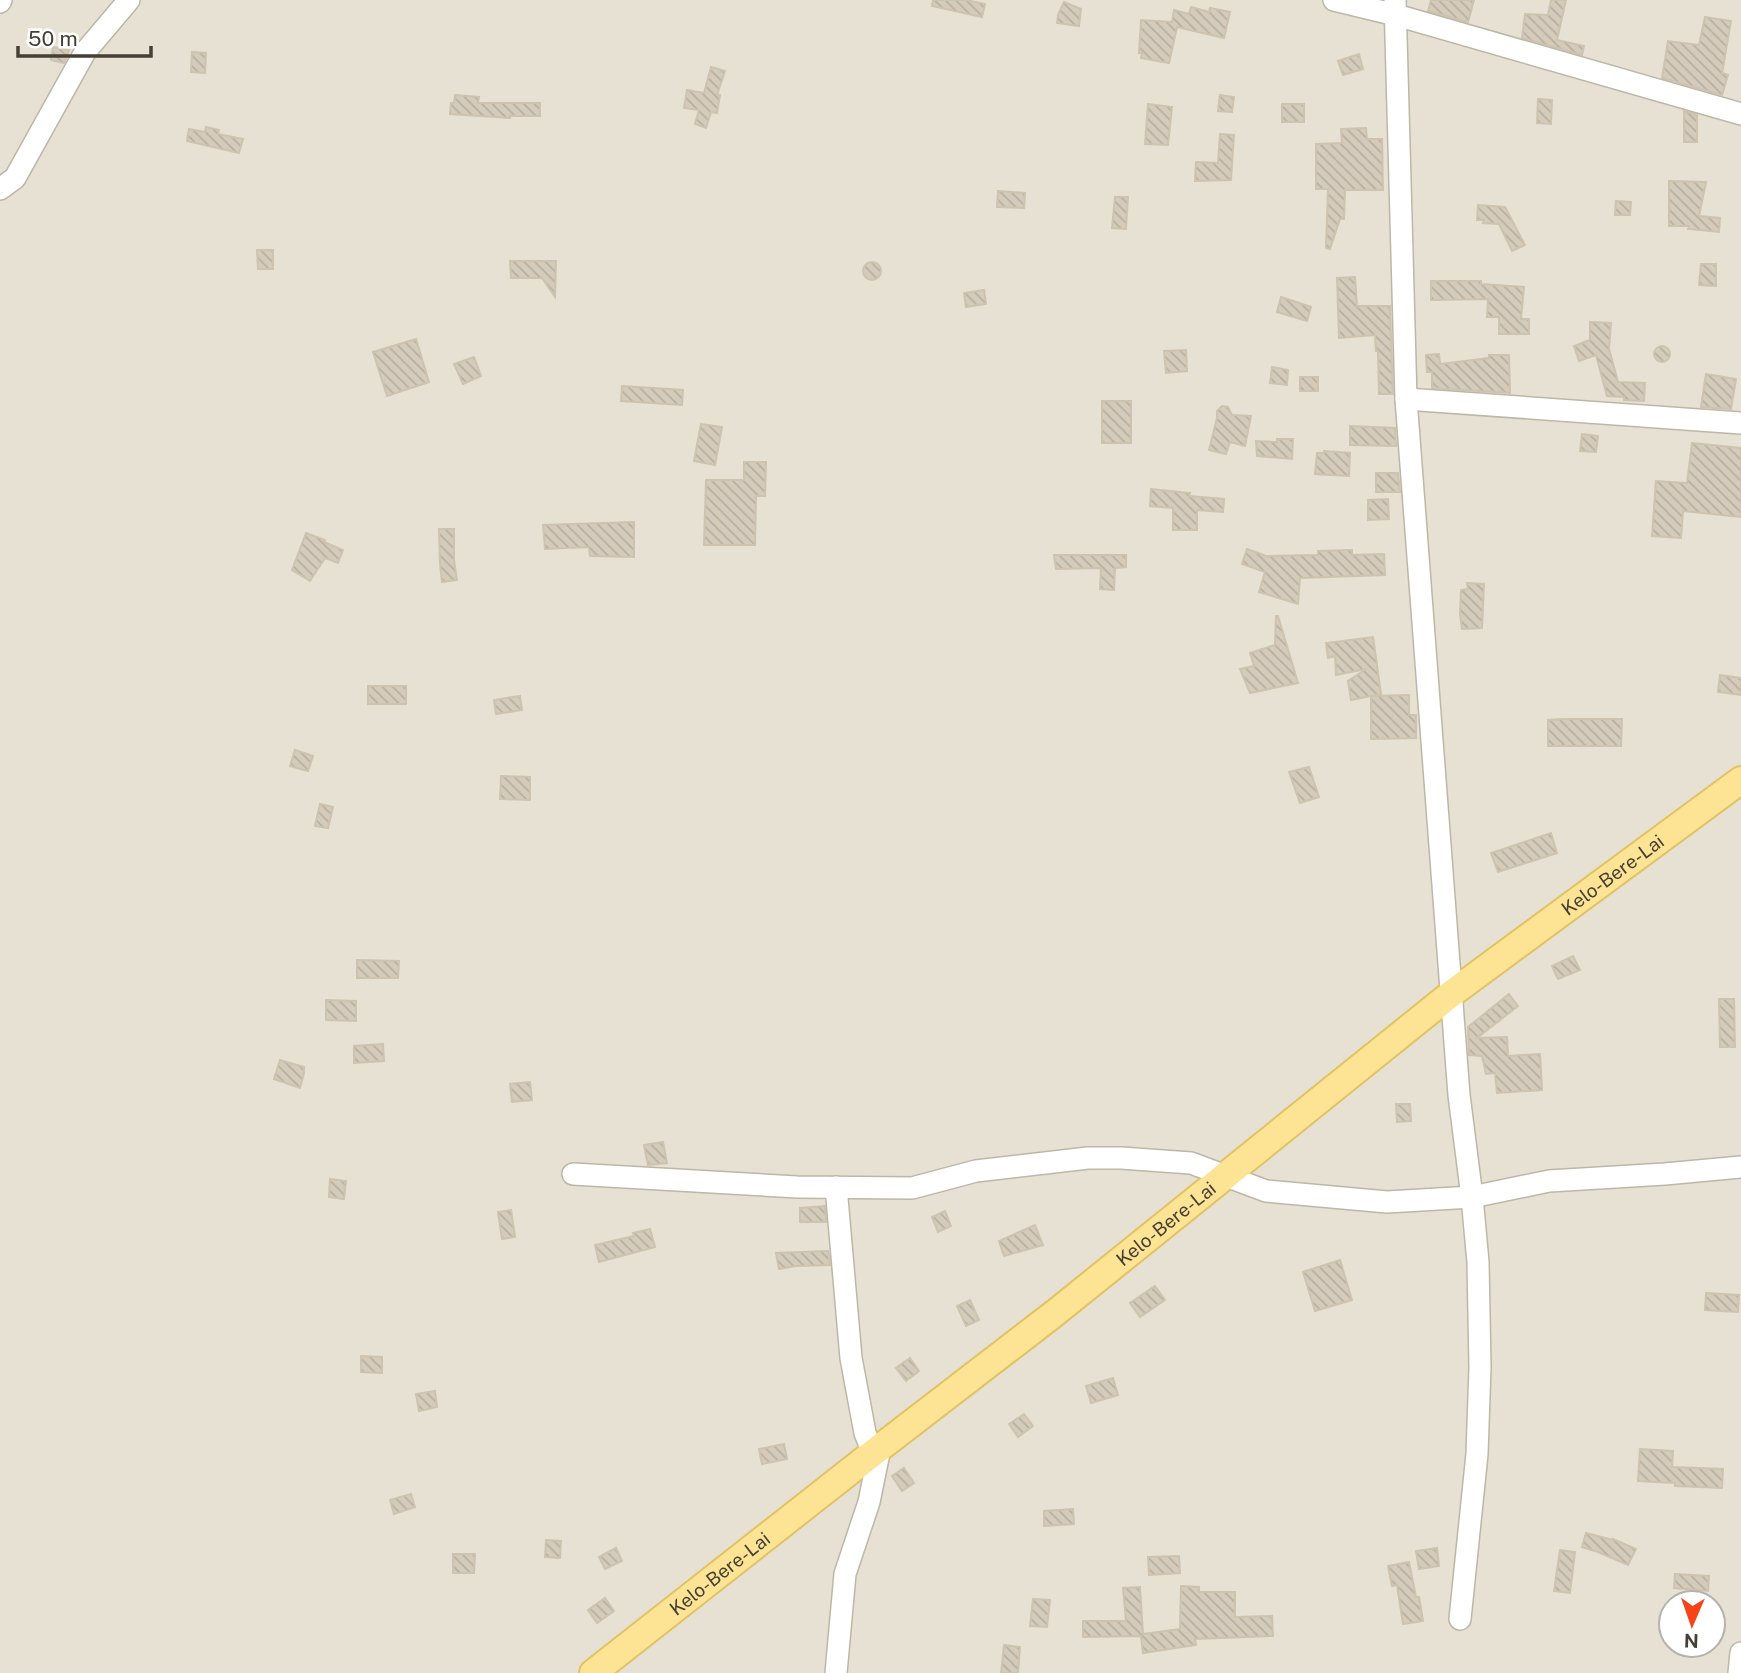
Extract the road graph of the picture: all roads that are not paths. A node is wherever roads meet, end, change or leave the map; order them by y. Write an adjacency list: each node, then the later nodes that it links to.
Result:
1 (129, 0): 5 (street)
2 (1334, 0): 3 (street)
3 (1396, 7): 4 (street); 6 (street)
4 (1741, 114)
5 (0, 189)
6 (1406, 399): 7 (street); 9 (street)
7 (1741, 423)
8 (1741, 780): 9 (main road, Kelo-Bere-Lai)
9 (1451, 994): 12 (main road, Kelo-Bere-Lai); 14 (street)
10 (1741, 1167): 14 (street)
11 (573, 1174): 13 (street)
12 (1226, 1176): 13 (street); 14 (street); 15 (main road, Kelo-Bere-Lai)
13 (836, 1187): 15 (street)
14 (1472, 1197): 16 (street)
15 (876, 1451): 18 (main road, Kelo-Bere-Lai); 19 (street)
16 (1460, 1619)
17 (1741, 1653): 20 (street)
18 (593, 1673)
19 (836, 1673)
20 (1739, 1673)

